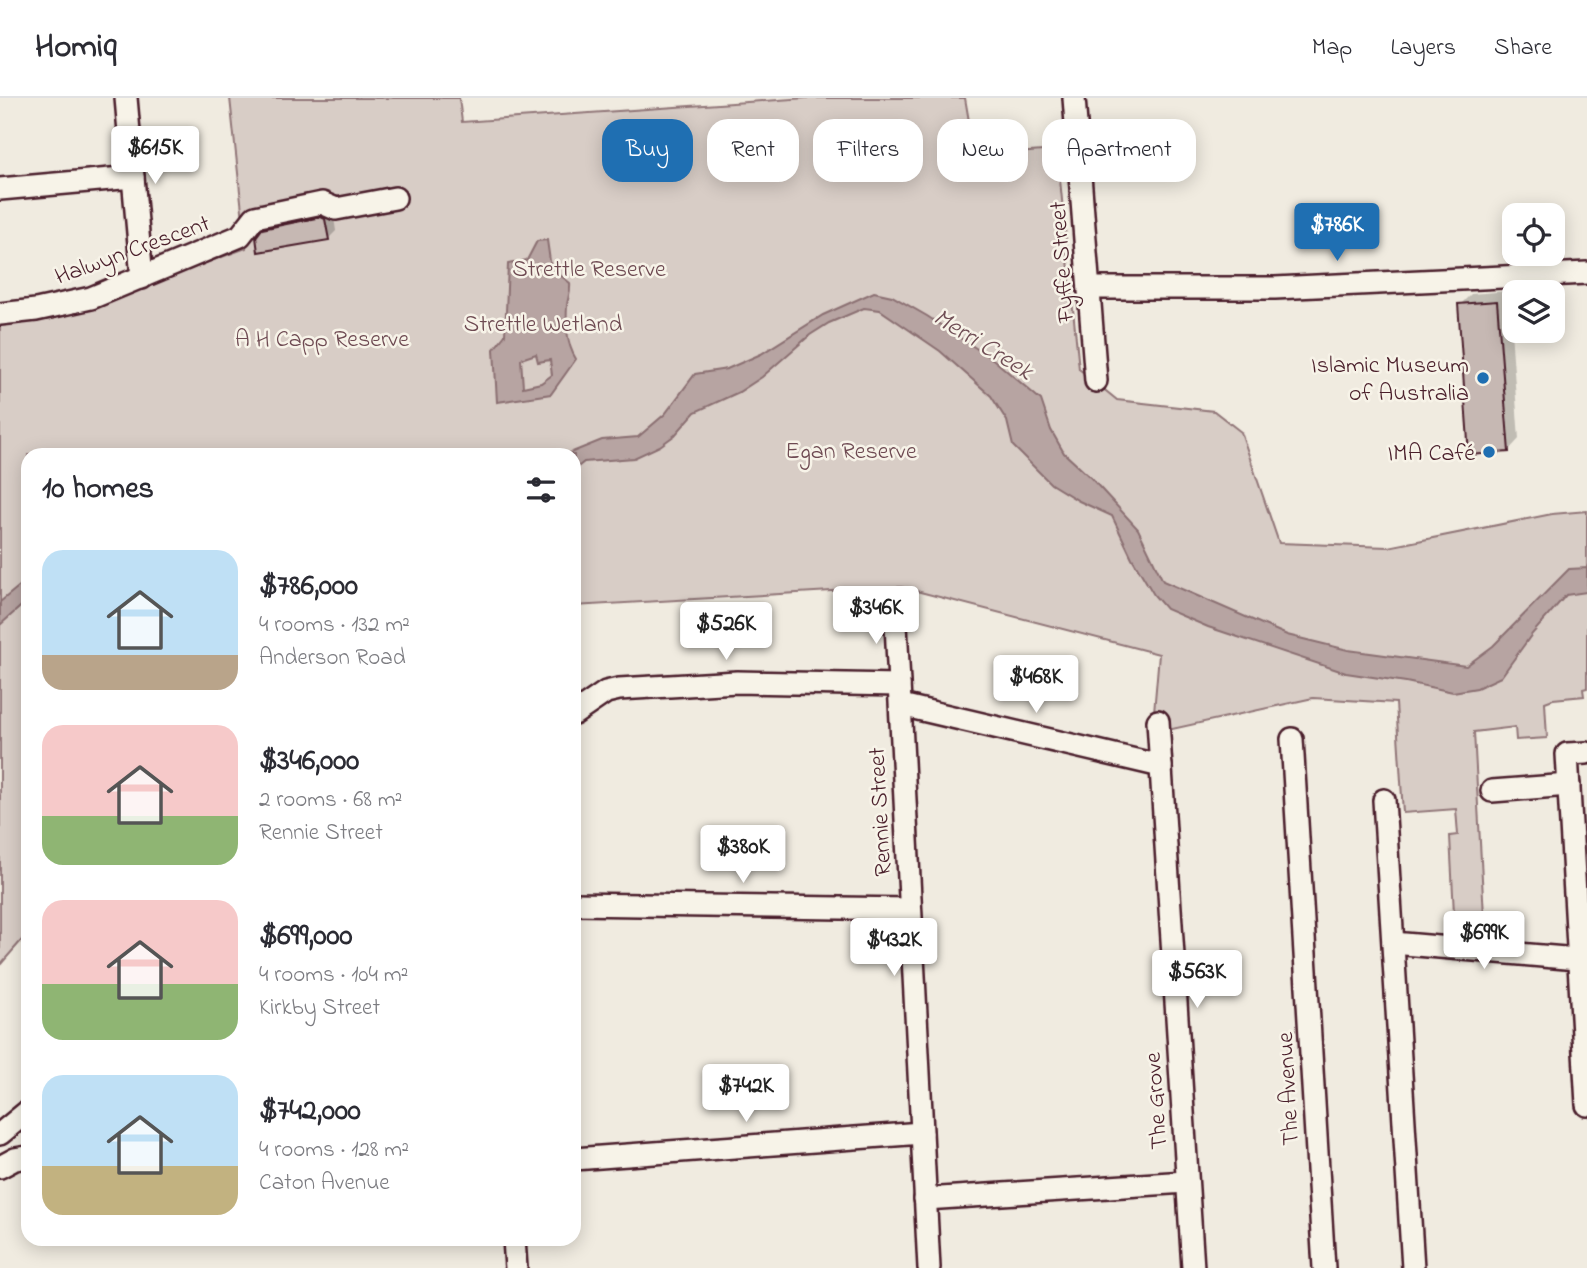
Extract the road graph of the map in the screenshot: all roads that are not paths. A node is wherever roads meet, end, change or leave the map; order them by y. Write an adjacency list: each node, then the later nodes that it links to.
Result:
1 (126, 98): 3 (street)
2 (1074, 98): 8 (street, Fyffe Street)
3 (133, 177): 4 (street); 7 (street)
4 (0, 189)
5 (395, 198): 7 (street, Halwyn Crescent)
6 (1587, 273): 8 (street)
7 (142, 278): 9 (street, Halwyn Crescent)
8 (1089, 288): 10 (street, Fyffe Street)
9 (0, 314)
10 (1096, 381)
11 (895, 605): 12 (street, Rennie Street)
12 (900, 695): 13 (street); 17 (street); 22 (street, Rennie Street)
13 (581, 709)
14 (1158, 721): 17 (street, The Grove)
15 (1292, 739): 39 (street, The Avenue)
16 (1587, 753): 18 (street)
17 (1161, 766): 33 (street, The Grove)
18 (1569, 785): 19 (street); 23 (street)
19 (1492, 791)
20 (1384, 800): 24 (street)
21 (581, 904): 22 (street)
22 (910, 909): 28 (street, Rennie Street)
23 (1581, 924): 25 (street)
24 (1393, 943): 25 (street); 40 (street)
25 (1577, 959): 26 (street)
26 (1587, 1105)
27 (21, 1117): 29 (street)
28 (922, 1133): 31 (street); 34 (street, Rennie Street)
29 (0, 1134)
30 (21, 1158): 32 (street)
31 (581, 1158)
32 (0, 1167)
33 (1186, 1182): 34 (street); 38 (street, The Grove)
34 (925, 1199): 37 (street, Rennie Street)
35 (514, 1246): 36 (street)
36 (516, 1268)
37 (929, 1268)
38 (1193, 1268)
39 (1324, 1268)
40 (1413, 1268)

